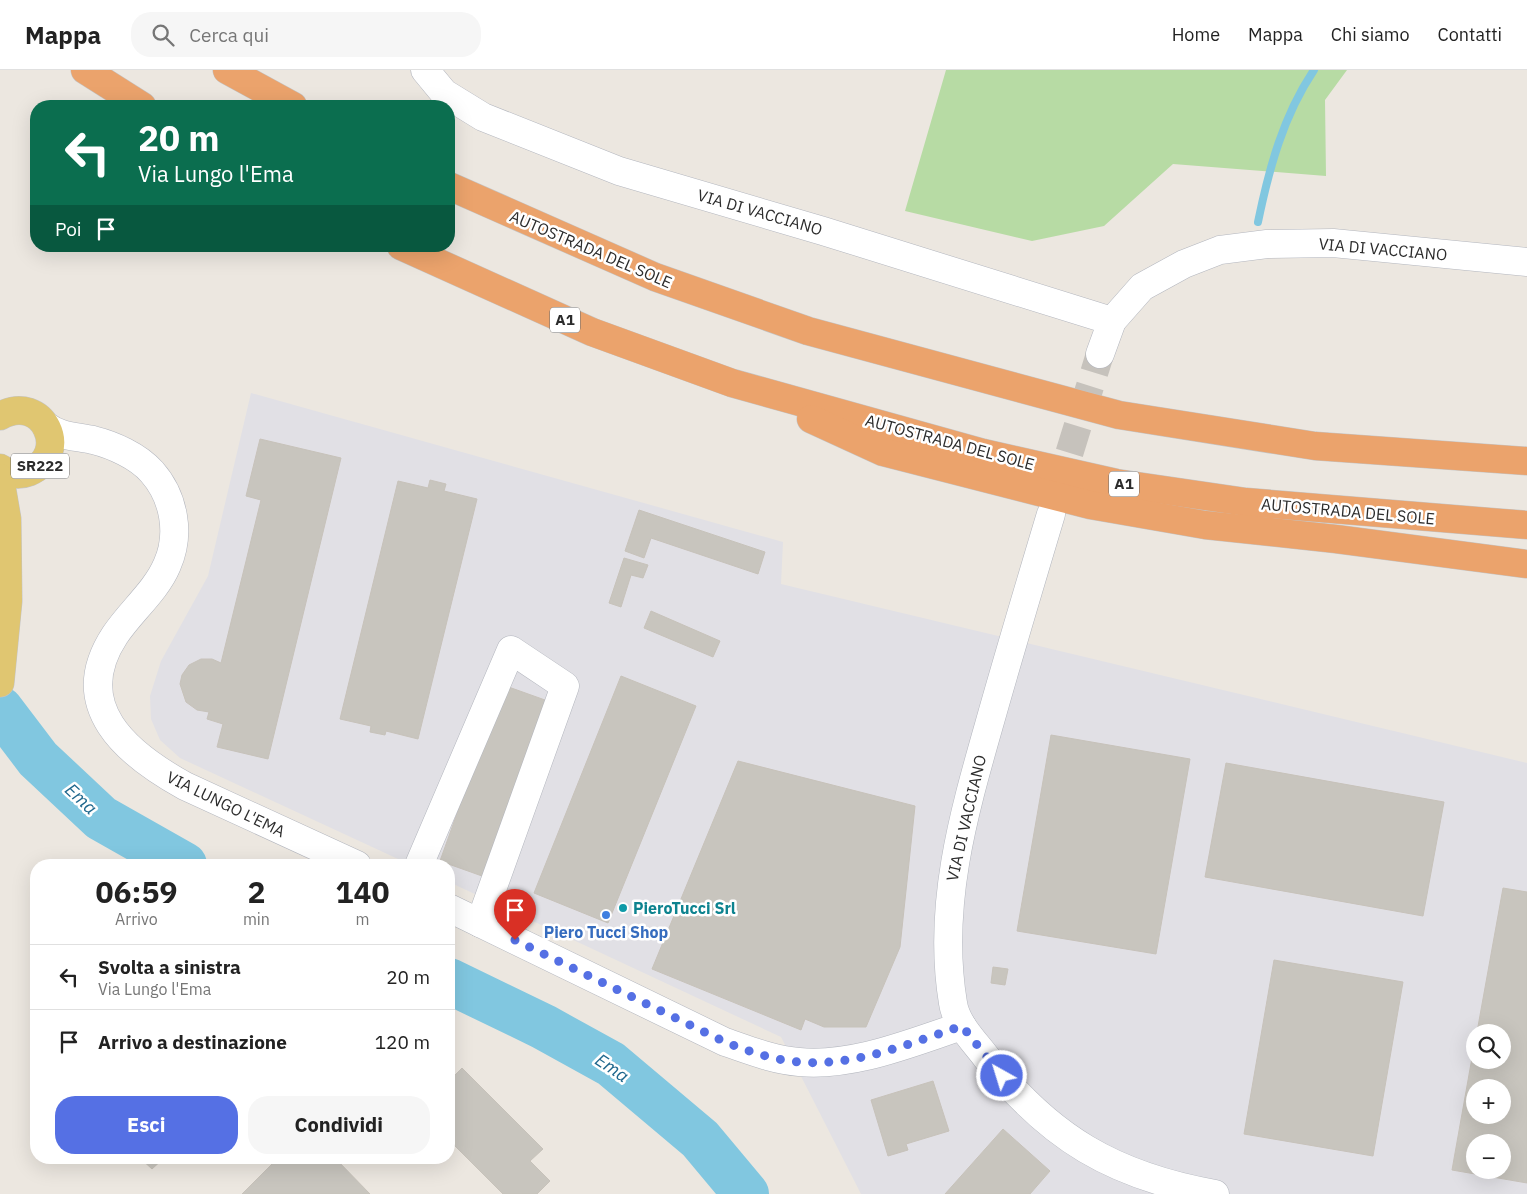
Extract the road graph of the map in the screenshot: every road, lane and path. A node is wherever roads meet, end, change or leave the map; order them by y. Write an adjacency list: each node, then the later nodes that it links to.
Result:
1 (84, 70): 4 (highway)
2 (227, 70): 5 (highway)
3 (425, 70): 9 (street, VIA DI VACCIANO)
4 (132, 100)
5 (282, 100)
6 (455, 189): 17 (highway, AUTOSTRADA DEL SOLE)
7 (414, 252): 11 (highway, AUTOSTRADA DEL SOLE / A1)
8 (1527, 262): 9 (street, VIA DI VACCIANO)
9 (1112, 321): 10 (street, VIA DI VACCIANO)
10 (1100, 354)
11 (732, 383): 22 (highway, AUTOSTRADA DEL SOLE / A1); 23 (highway)
12 (0, 400): 14 (main road)
13 (0, 416): 14 (main road)
14 (37, 419): 15 (street, VIA LUNGO L'EMA); 16 (main road, SR222)
15 (82, 439): 16 (street, VIA LUNGO L'EMA); 25 (street, VIA LUNGO L'EMA)
16 (43, 461): 18 (main road, SR222); 21 (main road, SR222)
17 (1527, 461)
18 (0, 468)
19 (0, 478): 21 (main road, SR222)
20 (1051, 514): 29 (street, VIA DI VACCIANO)
21 (7, 519): 24 (main road, SR222)
22 (1527, 525)
23 (1527, 564)
24 (2, 674)
25 (344, 859)
26 (422, 859): 28 (street)
27 (455, 911): 28 (street)
28 (480, 922): 29 (street)
29 (962, 1026): 30 (street, VIA DI VACCIANO)
30 (1215, 1194)

